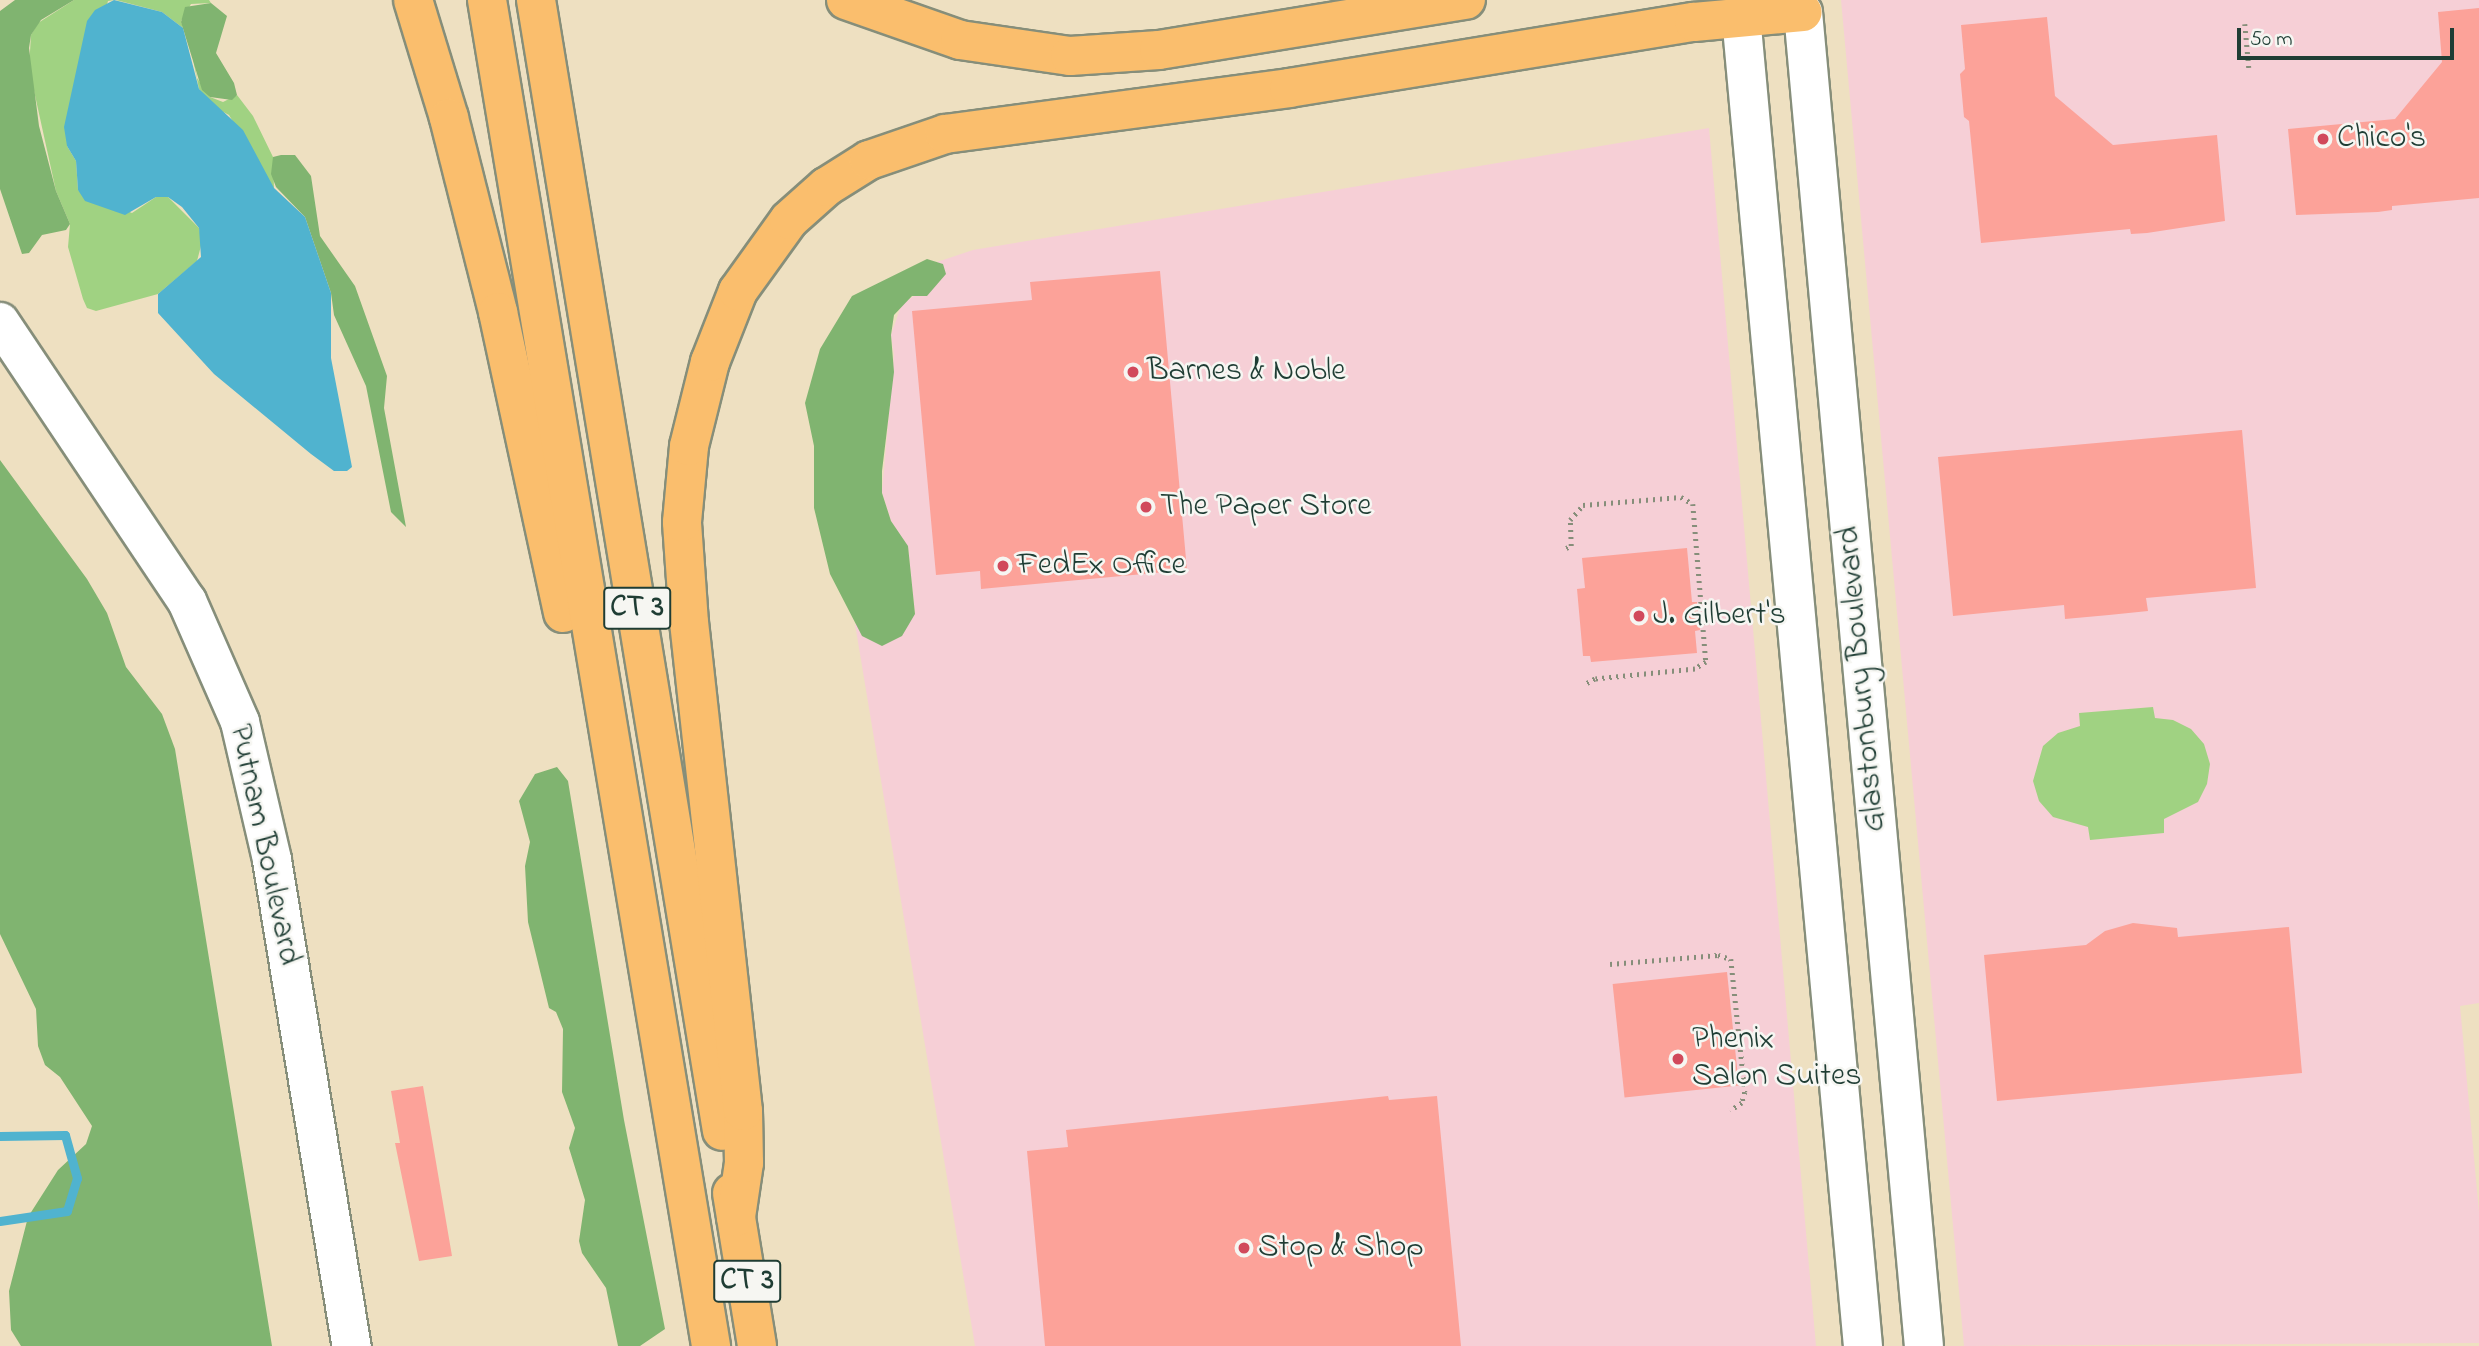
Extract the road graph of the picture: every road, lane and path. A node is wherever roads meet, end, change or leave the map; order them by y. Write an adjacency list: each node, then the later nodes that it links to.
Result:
1 (413, 0): 13 (highway)
2 (487, 0): 13 (highway, CT 3)
3 (536, 0): 20 (highway, CT 3)
4 (846, 0): 5 (highway)
5 (1466, 0)
6 (1802, 12): 7 (highway); 14 (street, Glastonbury Boulevard)
7 (1741, 16): 15 (street, Glastonbury Boulevard); 20 (highway)
8 (2245, 24): 9 (path)
9 (2249, 68)
10 (0, 322): 21 (street, Putnam Boulevard)
11 (1566, 548): 12 (path)
12 (1584, 685)
13 (603, 701): 22 (highway, CT 3)
14 (1872, 768): 15 (street); 16 (street, Glastonbury Boulevard)
15 (1811, 773): 17 (street, Glastonbury Boulevard)
16 (1877, 825): 17 (street); 25 (street, Glastonbury Boulevard)
17 (1816, 830): 24 (street, Glastonbury Boulevard)
18 (1610, 964): 19 (path)
19 (1730, 1111)
20 (736, 1217): 23 (highway, CT 3)
21 (352, 1346)
22 (711, 1346)
23 (757, 1346)
24 (1863, 1346)
25 (1924, 1346)

